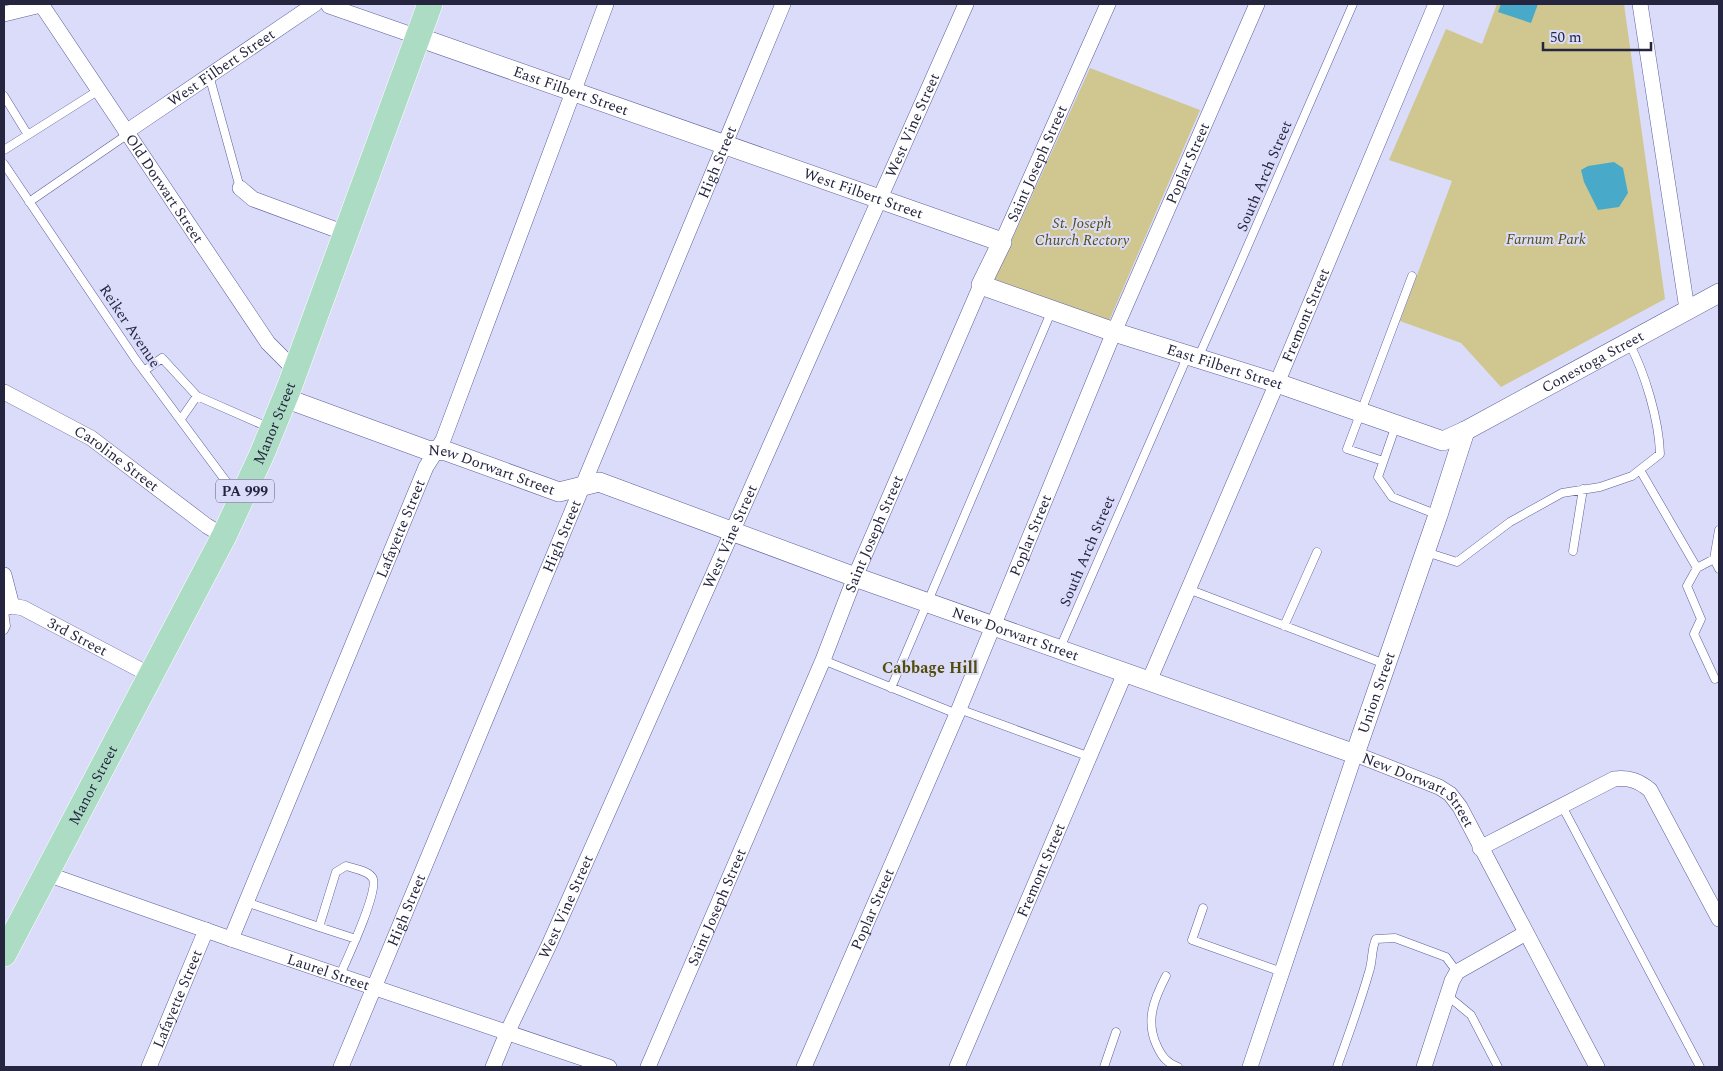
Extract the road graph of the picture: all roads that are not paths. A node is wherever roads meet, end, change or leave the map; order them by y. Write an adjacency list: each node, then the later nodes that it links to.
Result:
1 (41, 4): 13 (street); 16 (street, Old Dorwart Street)
2 (315, 4): 15 (street, West Filbert Street)
3 (328, 4): 14 (street)
4 (430, 4): 14 (main road, Manor Street / PA 999)
5 (606, 4): 17 (street, Lafayette Street)
6 (783, 4): 21 (street, High Street)
7 (966, 4): 25 (street, West Vine Street)
8 (1108, 4): 28 (street, Saint Joseph Street)
9 (1257, 4): 34 (street, Poplar Street)
10 (1353, 4): 36 (lane, South Arch Street)
11 (1436, 4): 39 (street, Fremont Street)
12 (1640, 4): 32 (street)
13 (4, 14)
14 (418, 37): 17 (street, East Filbert Street); 27 (main road, Manor Street / PA 999)
15 (209, 75): 19 (street, West Filbert Street); 24 (lane)
16 (99, 90): 19 (street, Old Dorwart Street); 20 (lane)
17 (572, 91): 21 (street, East Filbert Street); 48 (street, Lafayette Street)
18 (4, 96): 20 (lane)
19 (127, 133): 26 (lane); 37 (street, Old Dorwart Street)
20 (28, 135): 22 (lane)
21 (725, 145): 25 (street, West Filbert Street); 51 (street, High Street)
22 (4, 150)
23 (4, 164): 26 (lane, Reiker Avenue)
24 (240, 188): 27 (street)
25 (878, 199): 28 (street, West Filbert Street); 56 (street, West Vine Street)
26 (29, 202): 38 (lane, Reiker Avenue)
27 (345, 233): 37 (main road, Manor Street / PA 999)
28 (1002, 242): 30 (street, Saint Joseph Street)
29 (1412, 276): 43 (lane)
30 (981, 286): 33 (street, East Filbert Street); 65 (street, Saint Joseph Street)
31 (1719, 293): 32 (street, Conestoga Street)
32 (1687, 309): 35 (street, Conestoga Street)
33 (1052, 310): 34 (street, East Filbert Street); 67 (lane)
34 (1114, 332): 36 (street, East Filbert Street); 69 (street, Poplar Street)
35 (1628, 342): 47 (street, Conestoga Street); 50 (lane)
36 (1193, 356): 39 (street, East Filbert Street); 72 (lane, South Arch Street)
37 (294, 370): 42 (main road, Manor Street / PA 999)
38 (144, 371): 41 (lane); 44 (lane, Reiker Avenue)
39 (1278, 383): 43 (street, East Filbert Street); 66 (street, Fremont Street)
40 (4, 392): 57 (street, Caroline Street)
41 (197, 396): 44 (lane); 46 (lane)
42 (285, 398): 46 (main road, Manor Street / PA 999); 48 (street, New Dorwart Street)
43 (1360, 413): 45 (street, East Filbert Street); 49 (lane)
44 (180, 419): 53 (lane, Reiker Avenue)
45 (1396, 425): 47 (street, East Filbert Street); 49 (lane)
46 (272, 429): 53 (main road, Manor Street / PA 999)
47 (1465, 431): 54 (street, Union Street)
48 (437, 450): 51 (street, New Dorwart Street); 86 (street, Lafayette Street)
49 (1383, 461): 54 (lane)
50 (1640, 470): 52 (lane); 62 (lane)
51 (584, 486): 56 (street, New Dorwart Street); 99 (street, High Street)
52 (1583, 490): 58 (lane); 60 (lane)
53 (243, 495): 57 (main road, Manor Street / PA 999)
54 (1438, 515): 60 (street, Union Street)
55 (1719, 530): 61 (lane)
56 (732, 531): 65 (street, New Dorwart Street); 102 (street, West Vine Street)
57 (224, 536): 76 (main road, Manor Street / PA 999)
58 (1573, 551)
59 (1317, 552): 70 (lane)
60 (1425, 552): 74 (street, Union Street)
61 (1714, 559): 62 (lane); 63 (lane)
62 (1696, 568): 77 (lane)
63 (1719, 569)
64 (4, 575): 68 (street)
65 (855, 577): 67 (street, New Dorwart Street); 73 (street, Saint Joseph Street)
66 (1188, 589): 70 (lane); 78 (street, Fremont Street)
67 (927, 602): 69 (street, New Dorwart Street); 79 (lane)
68 (6, 608): 71 (lane); 76 (street, 3rd Street)
69 (993, 626): 72 (street, New Dorwart Street); 80 (street, Poplar Street)
70 (1284, 626): 74 (lane)
71 (4, 630)
72 (1060, 648): 75 (street, New Dorwart Street)
73 (823, 660): 79 (lane); 107 (street, Saint Joseph Street)
74 (1386, 665): 81 (street, Union Street)
75 (1125, 673): 78 (street, New Dorwart Street); 82 (street, Fremont Street)
76 (150, 676): 85 (main road, Manor Street / PA 999)
77 (1714, 679)
78 (1149, 681): 81 (street, New Dorwart Street)
79 (891, 688): 80 (lane)
80 (958, 712): 82 (lane); 108 (street, Poplar Street)
81 (1355, 754): 84 (street, New Dorwart Street); 95 (street, Union Street)
82 (1090, 757): 109 (street, Fremont Street)
83 (1562, 806): 84 (street); 88 (street); 117 (lane)
84 (1480, 848): 91 (street, New Dorwart Street)
85 (47, 874): 90 (street, Laurel Street); 94 (main road, Manor Street / PA 999)
86 (246, 902): 89 (lane); 92 (street, Lafayette Street)
87 (1203, 908): 95 (lane)
88 (1719, 919)
89 (319, 927): 93 (lane); 93 (lane)
90 (206, 930): 92 (street, Laurel Street); 103 (street, Lafayette Street)
91 (1526, 933): 96 (street); 116 (street, New Dorwart Street)
92 (231, 939): 97 (street, Laurel Street)
93 (356, 939): 97 (lane)
94 (4, 954)
95 (1282, 972): 112 (street, Union Street)
96 (1457, 972): 100 (street); 113 (lane)
97 (340, 975): 99 (street, Laurel Street)
98 (1166, 976): 111 (lane)
99 (375, 987): 102 (street, Laurel Street); 104 (street, High Street)
100 (1448, 996): 114 (street); 115 (lane)
101 (1116, 1032): 110 (lane)
102 (507, 1033): 105 (street, West Vine Street); 106 (street, Laurel Street)
103 (150, 1067)
104 (341, 1067)
105 (493, 1067)
106 (609, 1067)
107 (648, 1067)
108 (804, 1067)
109 (957, 1067)
110 (1104, 1067)
111 (1178, 1067)
112 (1250, 1067)
113 (1337, 1067)
114 (1424, 1067)
115 (1498, 1067)
116 (1597, 1067)
117 (1700, 1067)

